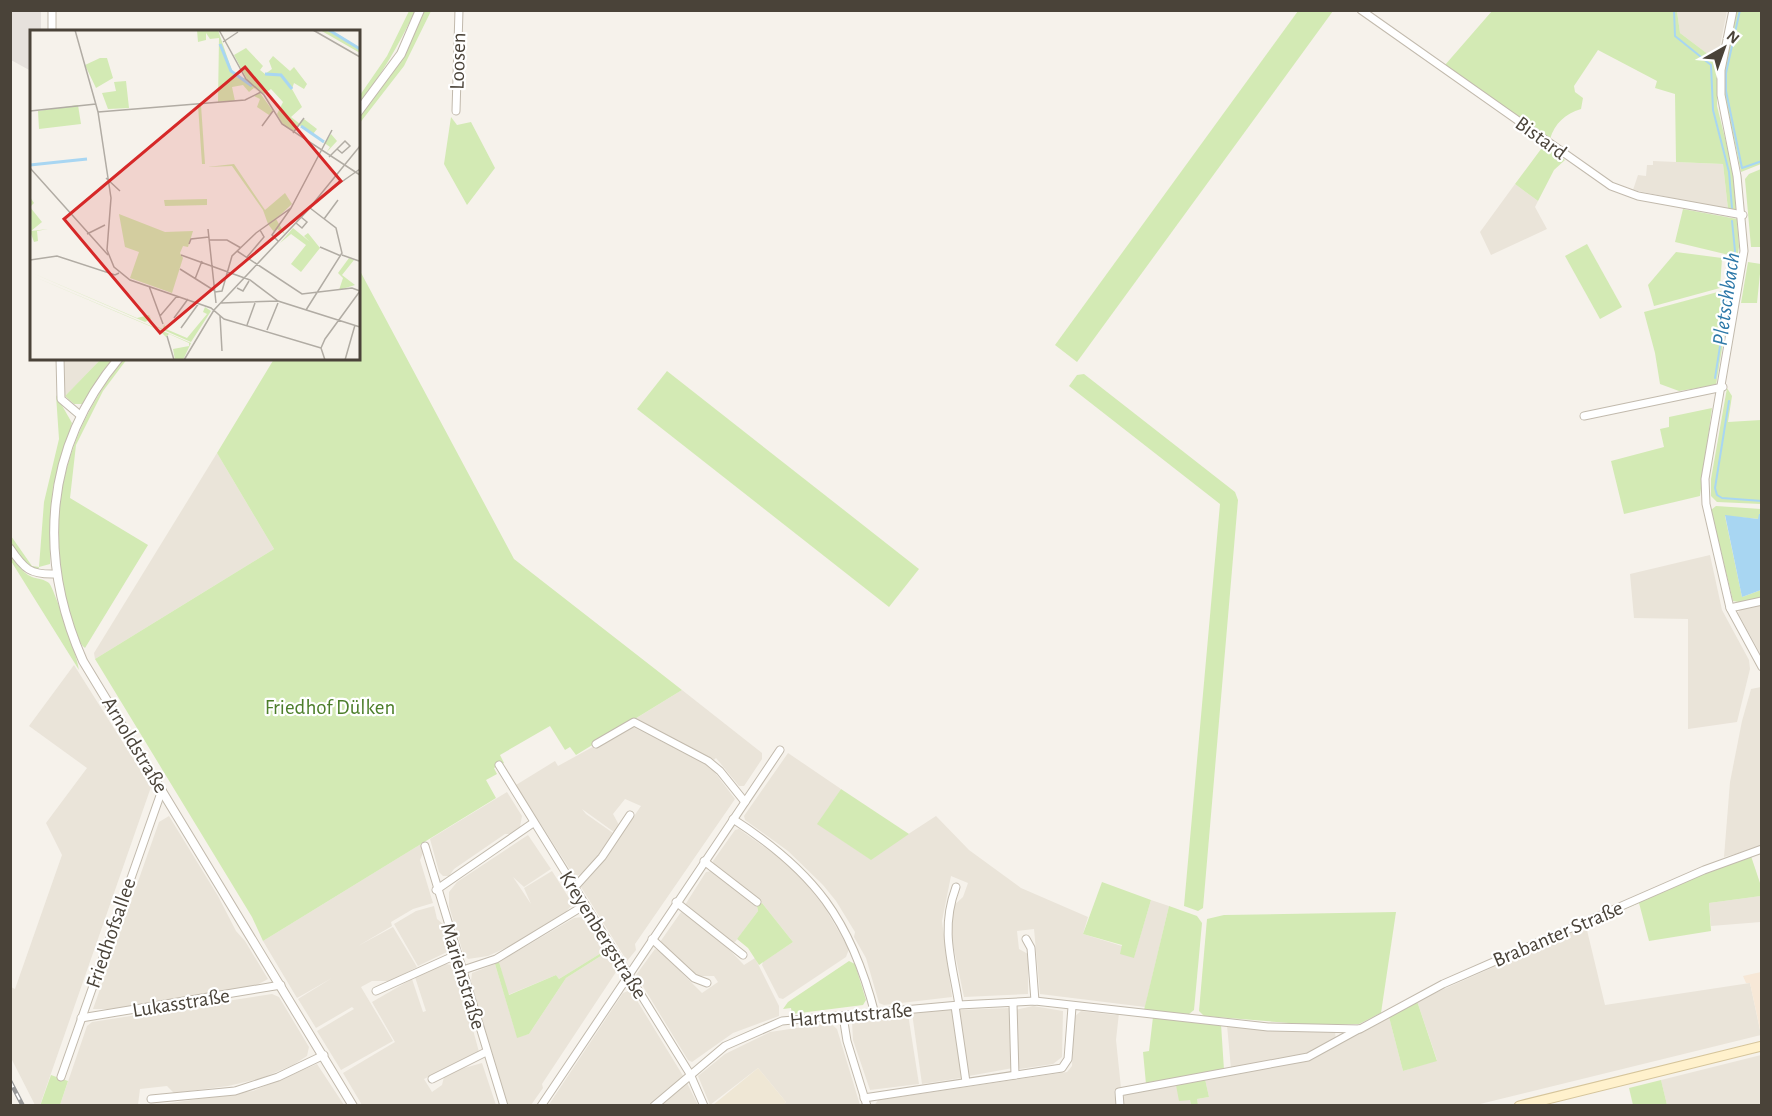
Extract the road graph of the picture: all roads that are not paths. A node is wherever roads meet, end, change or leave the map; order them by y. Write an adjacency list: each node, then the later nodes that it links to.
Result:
1 (52, 10): 6 (street)
2 (420, 10): 7 (street)
3 (459, 10): 8 (street, Loosen)
4 (1361, 10): 9 (street, Bistard)
5 (1733, 10): 9 (street)
6 (52, 30)
7 (360, 109)
8 (456, 111)
9 (1743, 215): 12 (street)
10 (60, 360): 13 (street)
11 (117, 360): 13 (street, Arnoldstraße)
12 (1722, 387): 14 (street); 18 (street)
13 (81, 416): 16 (street, Arnoldstraße)
14 (1584, 416)
15 (10, 548): 16 (street)
16 (56, 574): 23 (street, Arnoldstraße)
17 (1761, 601): 18 (street)
18 (1730, 608): 19 (street)
19 (1761, 667)
20 (596, 744): 24 (street)
21 (780, 750): 24 (street)
22 (499, 765): 27 (street, Kreyenbergstraße)
23 (162, 790): 44 (street, Arnoldstraße); 53 (street, Friedhofsallee)
24 (745, 802): 26 (street)
25 (630, 815): 32 (street)
26 (734, 819): 30 (street); 51 (street)
27 (533, 824): 32 (street, Kreyenbergstraße); 33 (street)
28 (425, 846): 33 (street, Marienstraße)
29 (1761, 849): 54 (street, Brabanter Straße)
30 (704, 861): 34 (street); 35 (street)
31 (956, 887): 48 (street)
32 (574, 888): 36 (street, Kreyenbergstraße)
33 (436, 890): 39 (street, Marienstraße)
34 (676, 902): 37 (street); 40 (street)
35 (757, 902)
36 (585, 905): 41 (street); 42 (street, Kreyenbergstraße)
37 (652, 939): 42 (street); 43 (street)
38 (1026, 939): 46 (street)
39 (458, 954): 41 (street, Marienstraße); 45 (street)
40 (743, 955)
41 (463, 970): 56 (street, Marienstraße)
42 (627, 977): 58 (street, Kreyenbergstraße); 67 (street)
43 (707, 982)
44 (281, 986): 53 (street, Lukasstraße); 57 (street, Arnoldstraße)
45 (376, 991)
46 (1035, 1001): 47 (street, Hartmutstraße); 49 (street, Hartmutstraße)
47 (1013, 1004): 48 (street, Hartmutstraße); 59 (street)
48 (957, 1005): 51 (street, Hartmutstraße); 62 (street)
49 (1072, 1007): 50 (street, Hartmutstraße); 59 (street)
50 (1137, 1012): 54 (street, Brabanter Straße)
51 (875, 1014): 52 (street, Hartmutstraße)
52 (843, 1016): 58 (street, Hartmutstraße); 63 (street)
53 (81, 1018): 60 (street, Friedhofsallee)
54 (1360, 1029): 71 (street, Brabanter Straße)
55 (1761, 1046): 72 (main road)
56 (486, 1052): 61 (street); 66 (street, Marienstraße)
57 (324, 1055): 64 (street); 65 (street, Arnoldstraße)
58 (690, 1074): 68 (street, Hartmutstraße); 69 (street, Kreyenbergstraße)
59 (1016, 1075): 62 (street)
60 (61, 1077)
61 (432, 1079)
62 (966, 1082): 63 (street)
63 (864, 1098): 70 (street)
64 (151, 1099)
65 (353, 1106)
66 (504, 1106)
67 (541, 1106)
68 (654, 1106)
69 (704, 1106)
70 (867, 1106)
71 (1120, 1106)
72 (1519, 1106)

